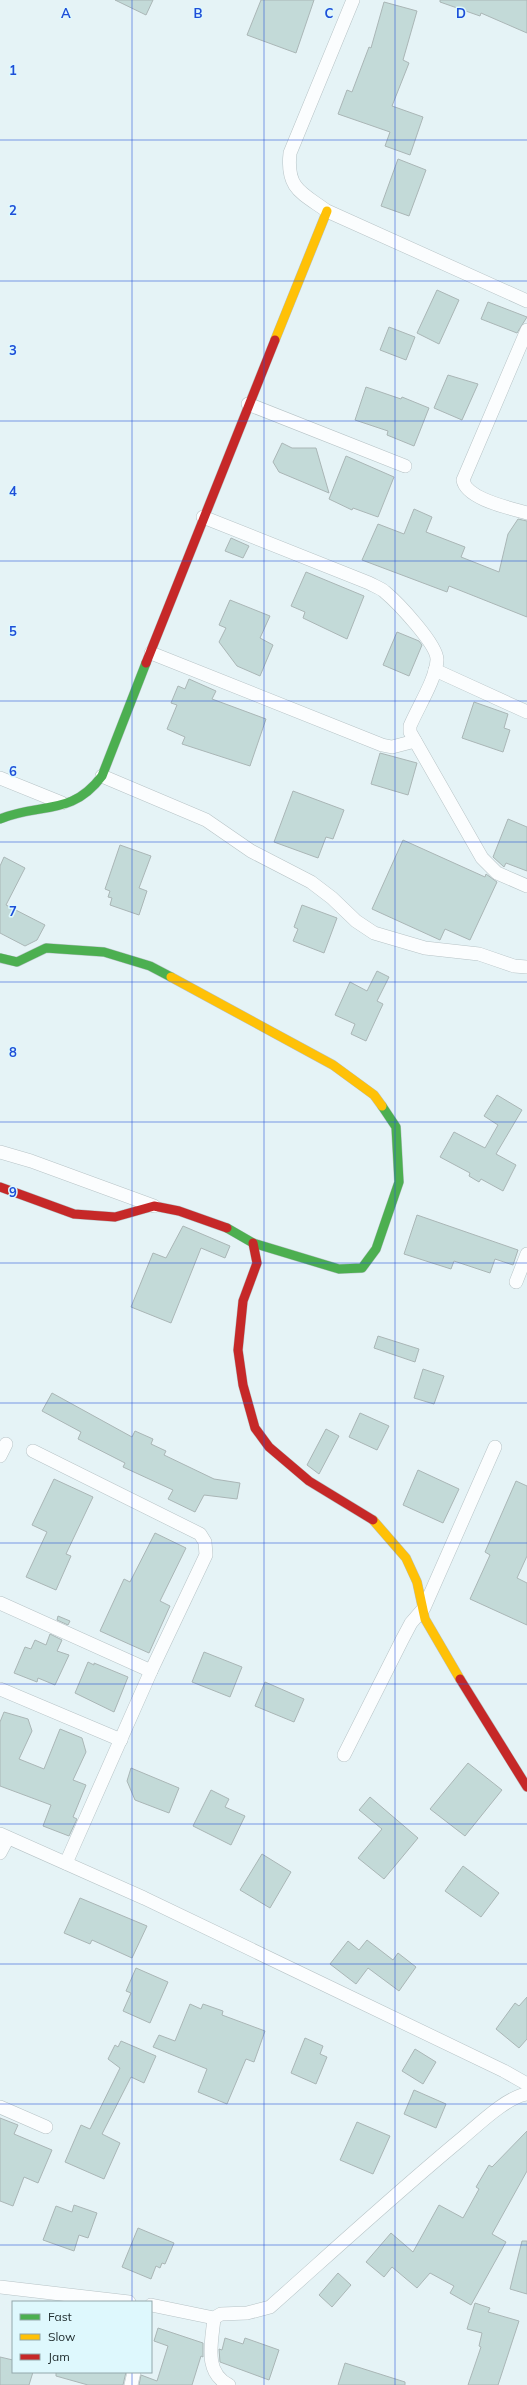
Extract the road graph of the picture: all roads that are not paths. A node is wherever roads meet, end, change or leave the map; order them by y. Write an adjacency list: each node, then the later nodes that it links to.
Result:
1 (353, 0): 2 (street)
2 (327, 211): 3 (street); 5 (street)
3 (527, 301)
4 (527, 330): 7 (street)
5 (248, 404): 6 (street); 8 (street)
6 (405, 466)
7 (527, 514)
8 (203, 518): 9 (street); 10 (street)
9 (151, 653): 12 (street); 13 (street)
10 (435, 670): 11 (street); 12 (street)
11 (527, 712)
12 (415, 741): 17 (street)
13 (102, 776): 15 (street); 19 (street)
14 (0, 778): 15 (street)
15 (62, 803): 16 (street)
16 (0, 819)
17 (527, 886)
18 (0, 958): 23 (street)
19 (527, 967)
20 (0, 1152): 22 (street)
21 (0, 1187): 22 (street)
22 (154, 1206): 23 (street)
23 (253, 1243): 31 (street)
24 (527, 1254): 25 (street)
25 (516, 1282)
26 (6, 1444): 29 (street)
27 (495, 1447): 31 (street)
28 (33, 1452): 32 (street)
29 (0, 1456)
30 (0, 1603): 32 (street)
31 (424, 1608): 35 (street); 36 (street)
32 (151, 1671): 34 (street)
33 (0, 1689): 34 (street)
34 (121, 1740): 39 (street)
35 (344, 1754)
36 (527, 1787)
37 (4, 1836): 38 (street); 39 (street)
38 (0, 1853)
39 (66, 1863): 40 (street)
40 (527, 2084)
41 (527, 2094): 47 (street)
42 (0, 2106): 43 (street)
43 (46, 2127)
44 (0, 2287): 45 (street)
45 (120, 2301)
46 (152, 2306): 47 (street)
47 (214, 2318): 50 (street)
48 (134, 2373): 49 (street)
49 (131, 2385)
50 (229, 2385)

